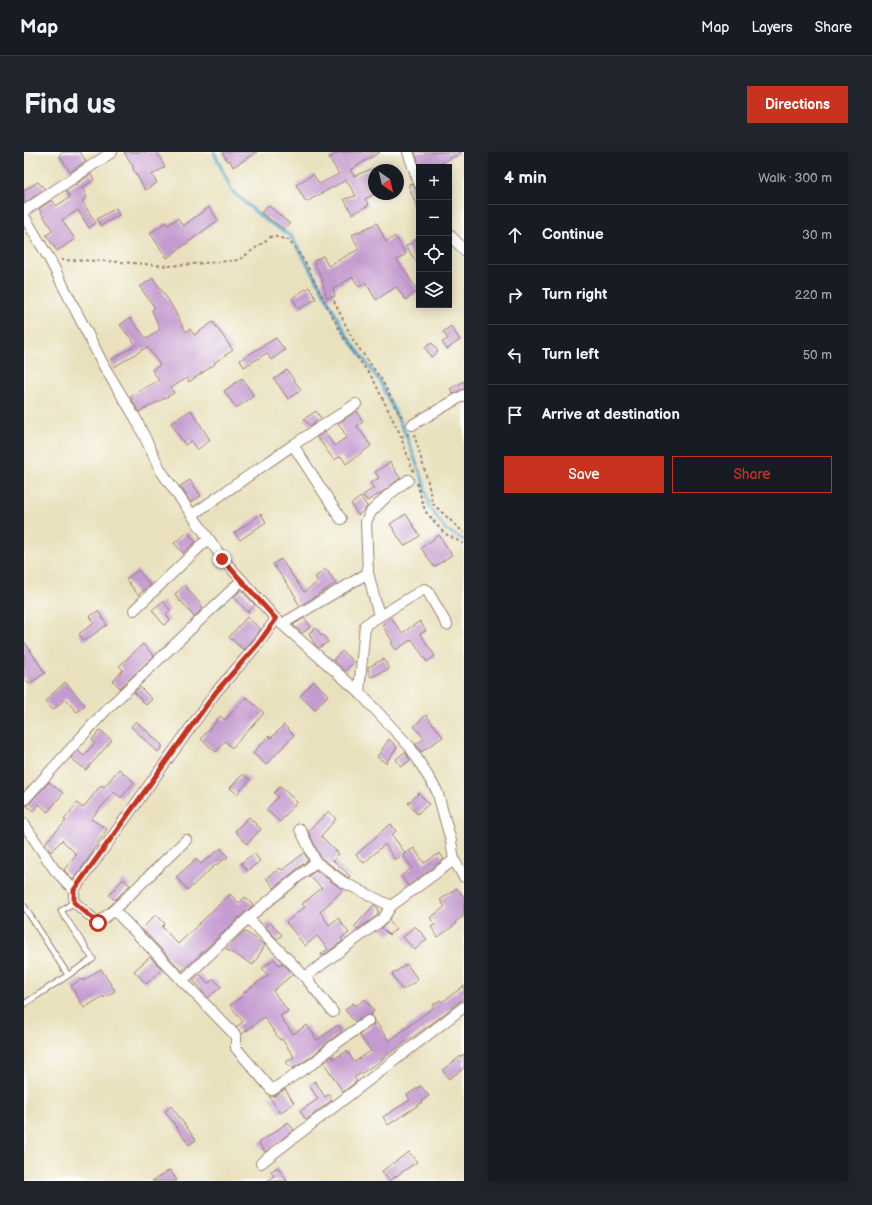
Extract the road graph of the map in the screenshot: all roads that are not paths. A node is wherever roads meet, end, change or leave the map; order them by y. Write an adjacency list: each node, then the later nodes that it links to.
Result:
1 (112, 152): 4 (street)
2 (408, 152): 3 (street)
3 (416, 175)
4 (24, 211)
5 (24, 216): 13 (street)
6 (451, 236): 7 (street)
7 (464, 250)
8 (464, 394): 10 (street)
9 (356, 404): 11 (street)
10 (412, 425)
11 (293, 445): 13 (street); 14 (street)
12 (413, 478): 16 (street)
13 (192, 514): 15 (street)
14 (341, 519)
15 (208, 539): 17 (street); 18 (street)
16 (368, 573): 19 (street); 20 (street)
17 (242, 580): 20 (street); 23 (street)
18 (134, 610)
19 (379, 616): 21 (street); 22 (street)
20 (279, 621): 22 (street); 30 (street)
21 (447, 625)
22 (359, 692): 27 (street)
23 (24, 800)
24 (24, 824): 30 (street)
25 (300, 828): 28 (street)
26 (186, 840): 34 (street)
27 (454, 860): 29 (street); 33 (street)
28 (316, 862): 33 (street); 35 (street)
29 (464, 877)
30 (74, 890): 31 (street)
31 (74, 902): 34 (street); 36 (lane)
32 (24, 906): 36 (lane)
33 (391, 906): 37 (street)
34 (114, 910): 38 (street)
35 (248, 918): 37 (street); 38 (street)
36 (68, 975): 39 (lane)
37 (305, 977): 41 (street)
38 (182, 981): 42 (street)
39 (24, 1004)
40 (464, 1007): 43 (street)
41 (333, 1012)
42 (368, 1021)
43 (261, 1163)

